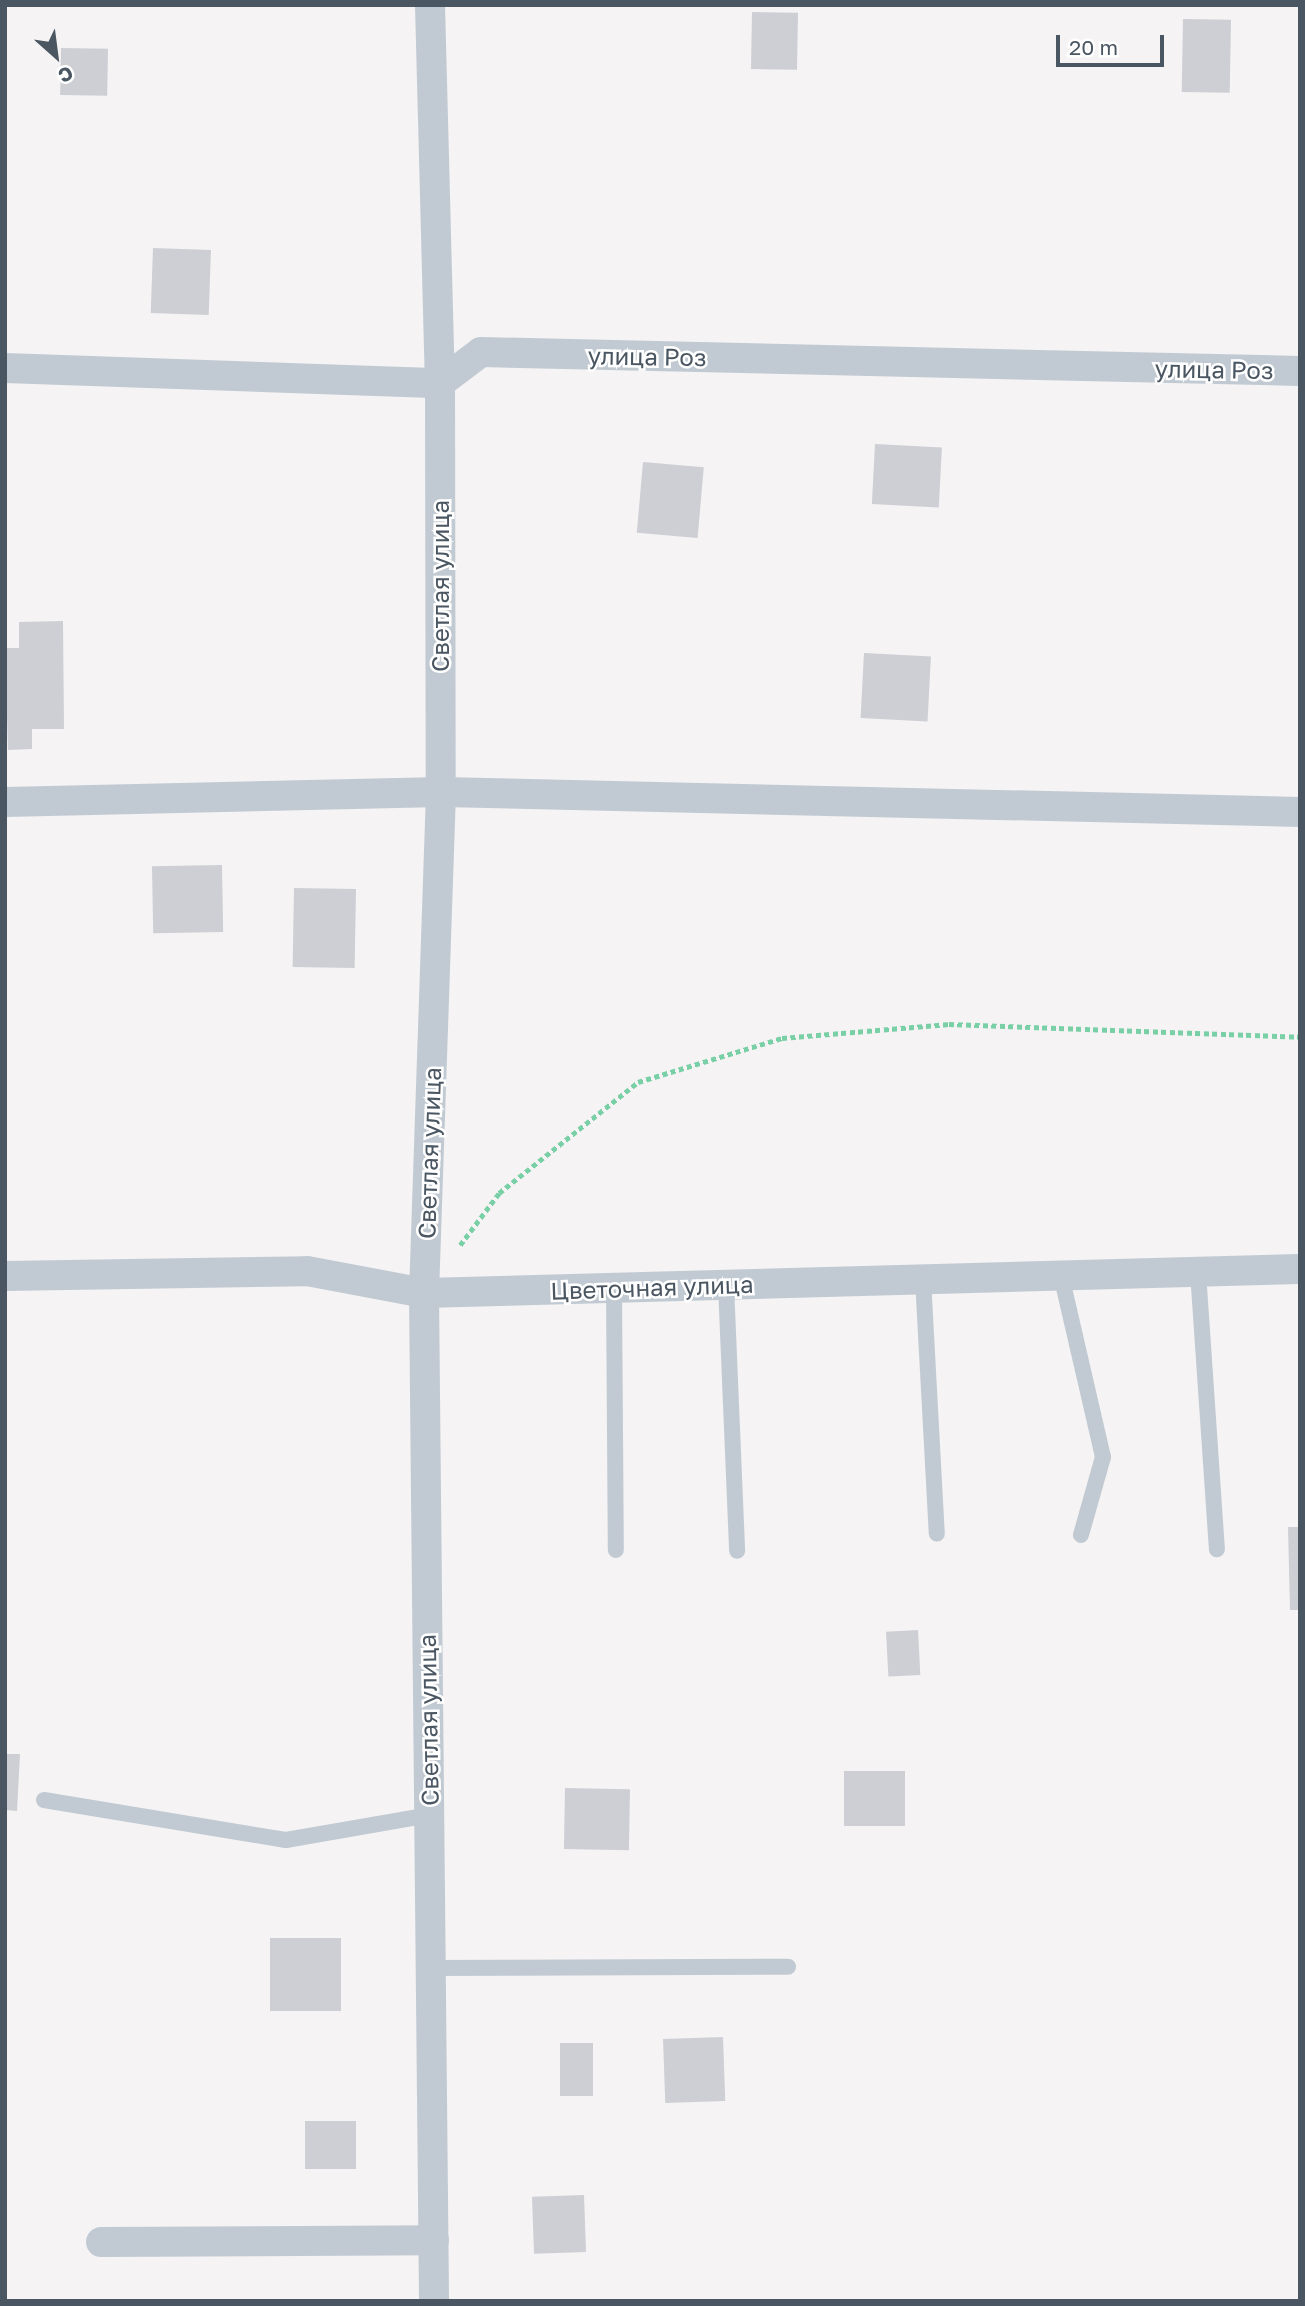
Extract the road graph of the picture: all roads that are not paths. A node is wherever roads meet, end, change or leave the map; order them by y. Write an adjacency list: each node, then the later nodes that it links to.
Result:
1 (430, 5): 4 (street, Светлая улица)
2 (5, 368): 4 (street)
3 (1300, 371): 4 (street, улица Роз)
4 (440, 383): 5 (street, Светлая улица)
5 (441, 792): 6 (street); 7 (street); 15 (street, Светлая улица)
6 (5, 802)
7 (1300, 812)
8 (1300, 1269): 9 (street, Цветочная улица)
9 (1198, 1272): 10 (street, Цветочная улица); 18 (lane)
10 (1061, 1275): 12 (street, Цветочная улица); 17 (lane)
11 (5, 1276): 15 (street, Цветочная улица)
12 (923, 1279): 13 (street, Цветочная улица); 16 (lane)
13 (726, 1285): 14 (street, Цветочная улица); 20 (lane)
14 (614, 1288): 15 (street, Цветочная улица); 19 (lane)
15 (424, 1293): 22 (street, Светлая улица)
16 (937, 1534)
17 (1081, 1535)
18 (1217, 1549)
19 (616, 1550)
20 (737, 1552)
21 (44, 1800): 22 (lane)
22 (429, 1815): 23 (street, Светлая улица)
23 (431, 1968): 24 (lane); 25 (street, Светлая улица)
24 (788, 1968)
25 (434, 2240): 26 (street); 27 (street, Светлая улица)
26 (101, 2242)
27 (434, 2301)

